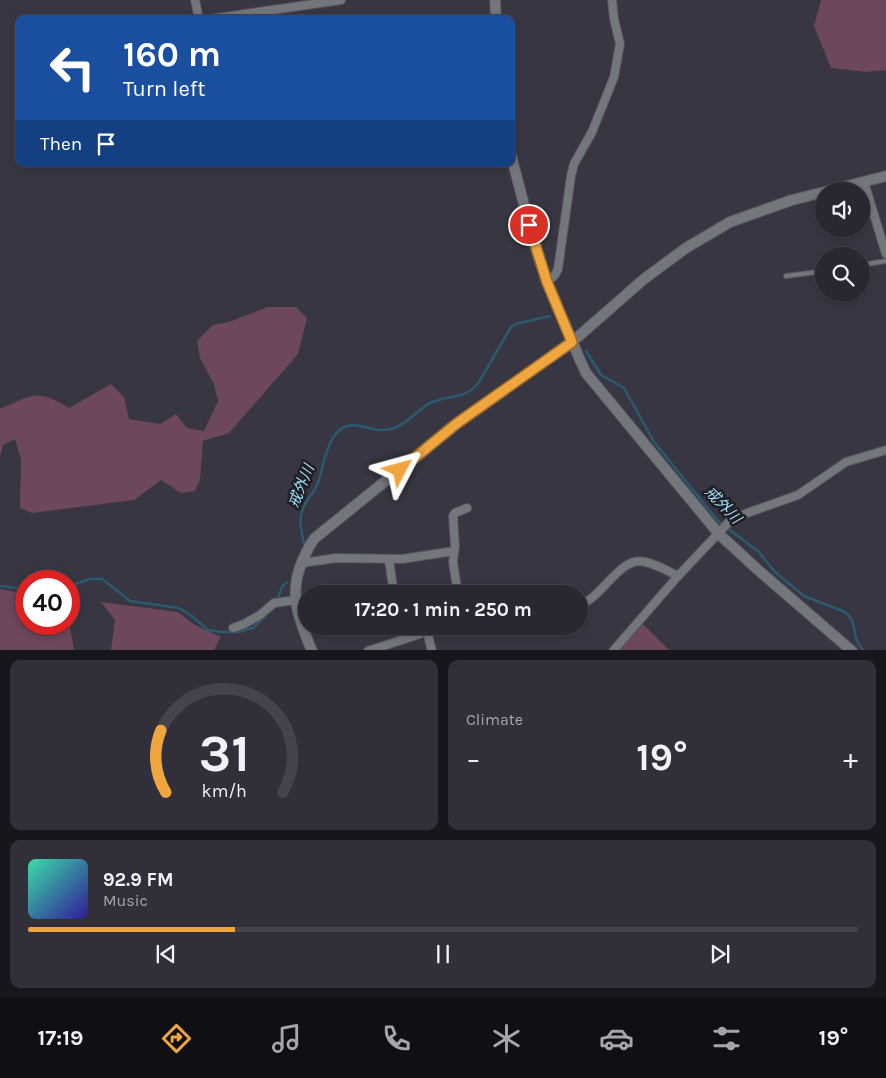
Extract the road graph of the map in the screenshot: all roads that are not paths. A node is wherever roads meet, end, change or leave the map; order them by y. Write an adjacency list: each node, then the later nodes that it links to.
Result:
1 (195, 0): 5 (street)
2 (341, 0): 6 (street)
3 (495, 0): 7 (street)
4 (612, 0): 18 (street)
5 (198, 15)
6 (238, 15)
7 (496, 15)
8 (514, 167): 18 (street)
9 (886, 176): 10 (street)
10 (864, 182)
11 (815, 194): 19 (street)
12 (870, 202): 13 (street)
13 (886, 254)
14 (886, 261): 15 (lane)
15 (870, 264)
16 (815, 272): 17 (lane)
17 (786, 276)
18 (547, 282): 19 (street)
19 (572, 342): 22 (street); 25 (street)
20 (886, 450): 22 (street)
21 (467, 508): 23 (street)
22 (719, 534): 26 (street); 38 (street)
23 (454, 551): 24 (street); 28 (street)
24 (389, 560): 25 (street); 27 (street)
25 (302, 564): 29 (street)
26 (678, 576): 30 (street); 37 (street)
27 (393, 585)
28 (457, 585)
29 (296, 600): 31 (street); 34 (street)
30 (588, 601)
31 (233, 628)
32 (416, 635): 35 (street)
33 (431, 635): 36 (street)
34 (312, 650)
35 (368, 650)
36 (432, 650)
37 (613, 650)
38 (852, 650)

